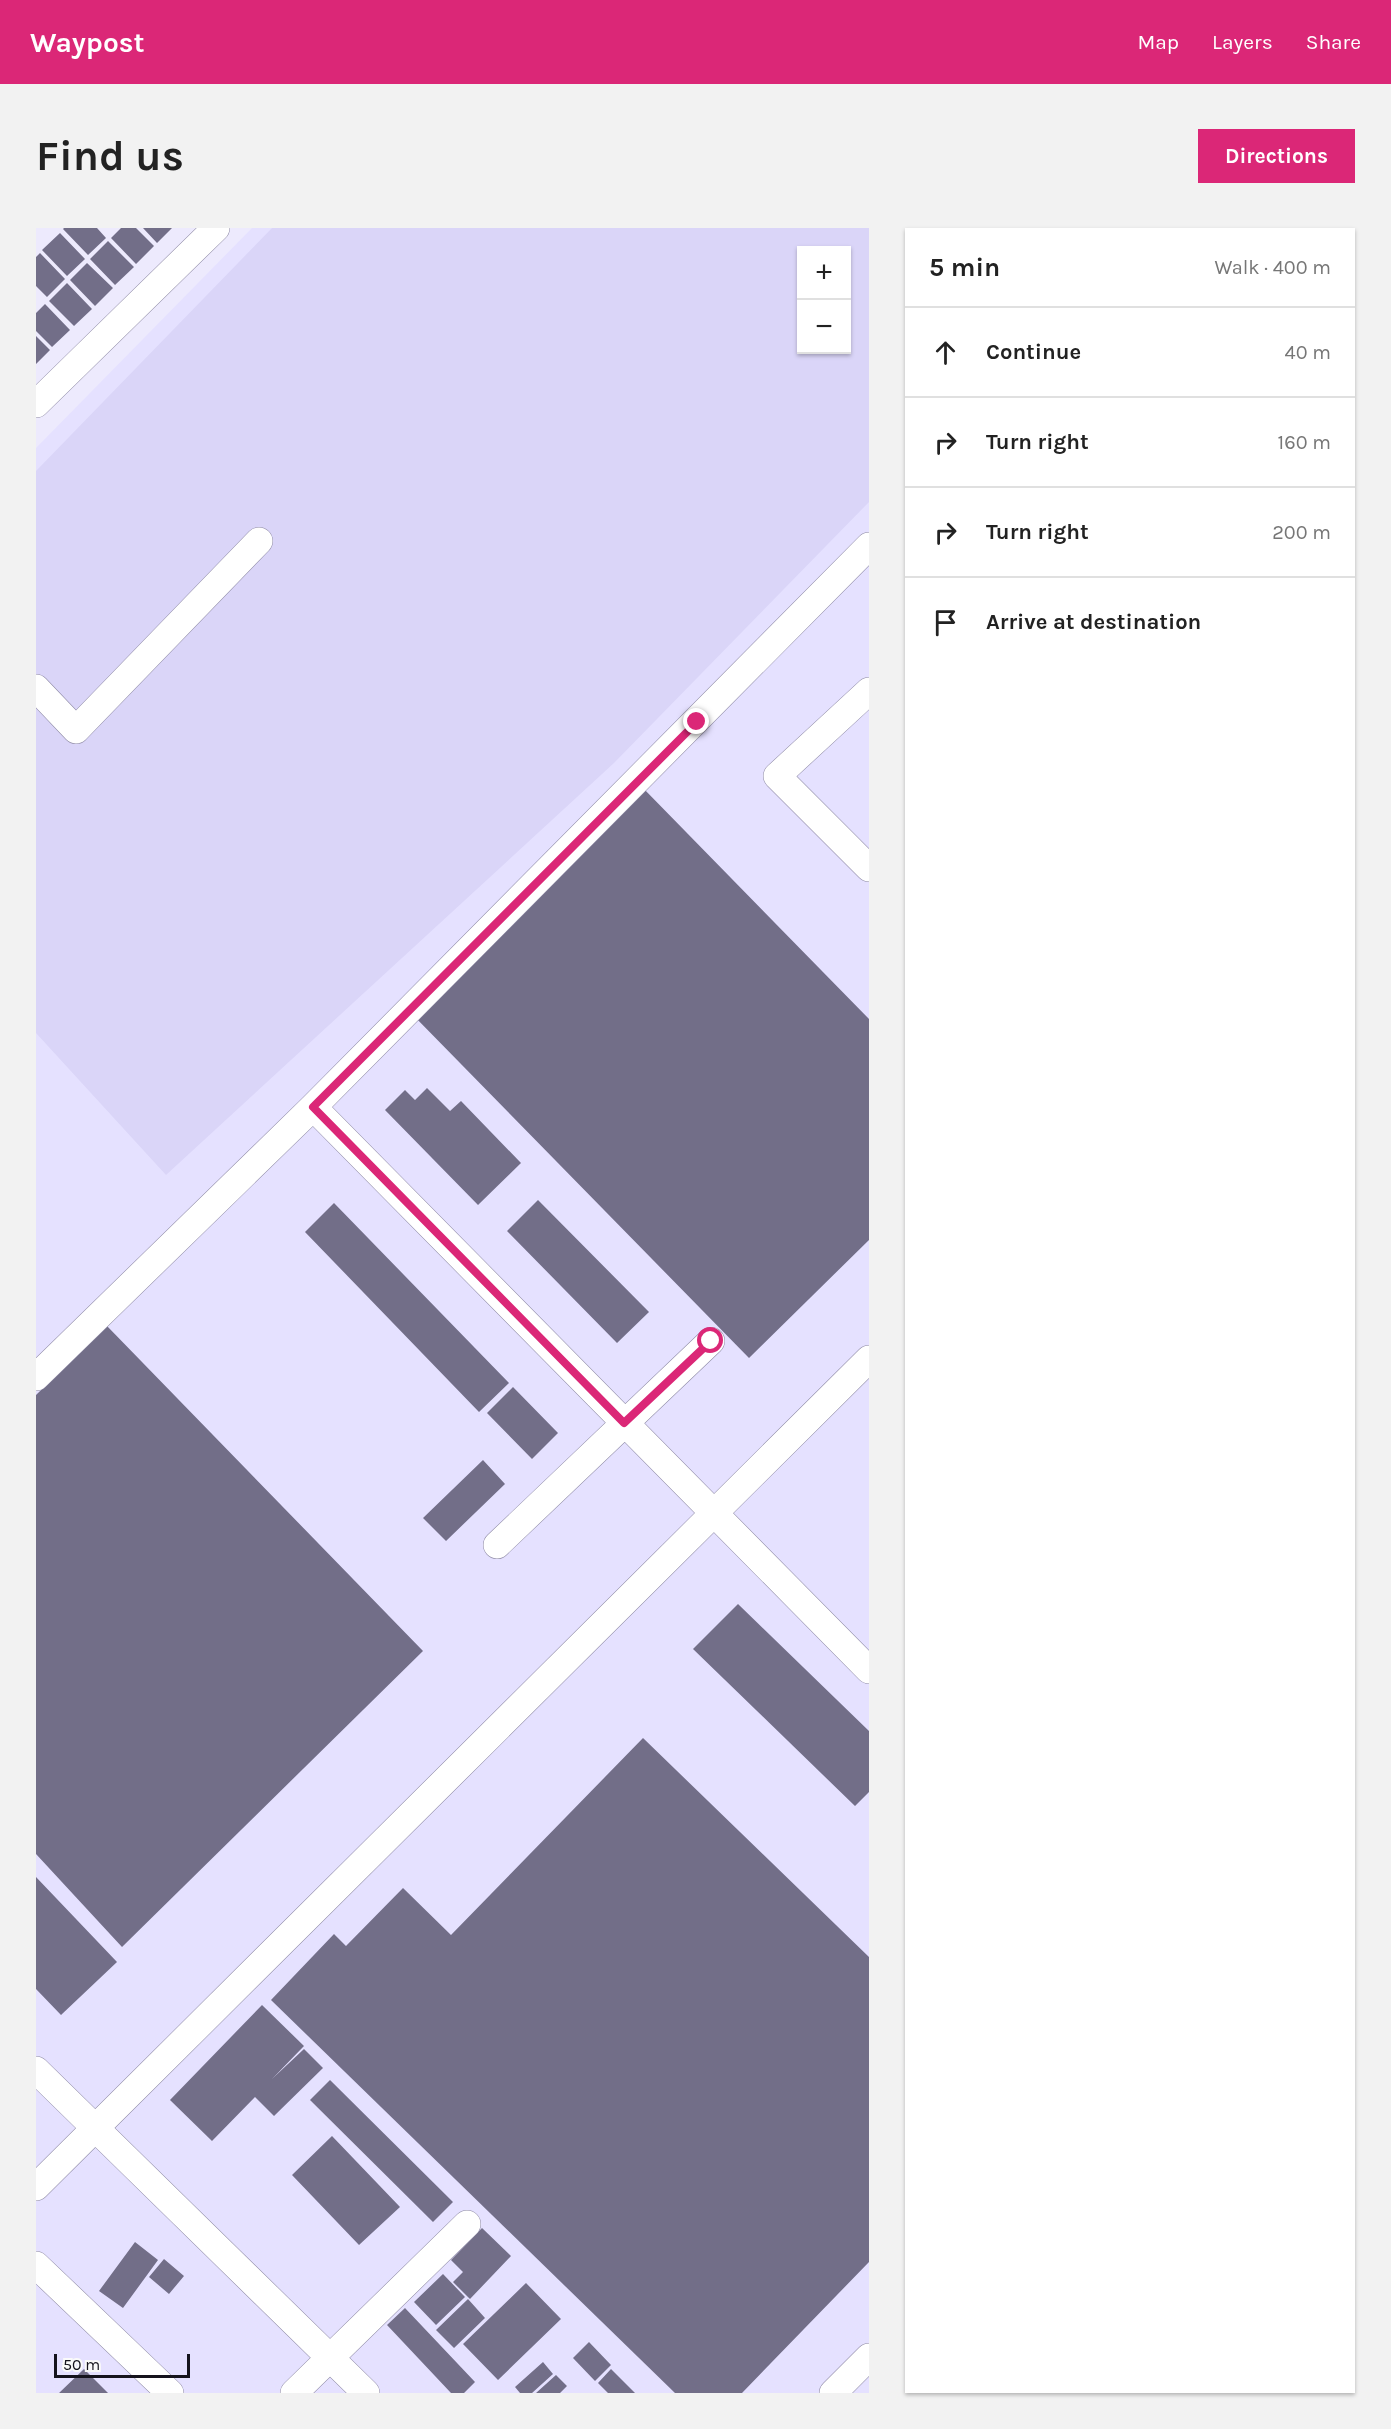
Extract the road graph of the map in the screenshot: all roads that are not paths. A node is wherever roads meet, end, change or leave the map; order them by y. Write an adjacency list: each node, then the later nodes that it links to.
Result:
1 (208, 230): 2 (street)
2 (36, 404)
3 (259, 541): 5 (street)
4 (869, 546): 8 (street)
5 (36, 688)
6 (869, 691): 7 (street)
7 (869, 868)
8 (313, 1107): 11 (street); 12 (street)
9 (711, 1341): 12 (street)
10 (869, 1359): 13 (street)
11 (36, 1377)
12 (624, 1423): 13 (street); 14 (street)
13 (714, 1513): 15 (street); 17 (street)
14 (497, 1545)
15 (869, 1670)
16 (36, 2070): 17 (street)
17 (95, 2129): 18 (street); 21 (street)
18 (36, 2187)
19 (467, 2224): 21 (street)
20 (36, 2265): 23 (street)
21 (332, 2357): 24 (street); 25 (street)
22 (869, 2357): 26 (street)
23 (170, 2393)
24 (294, 2393)
25 (366, 2393)
26 (833, 2393)

